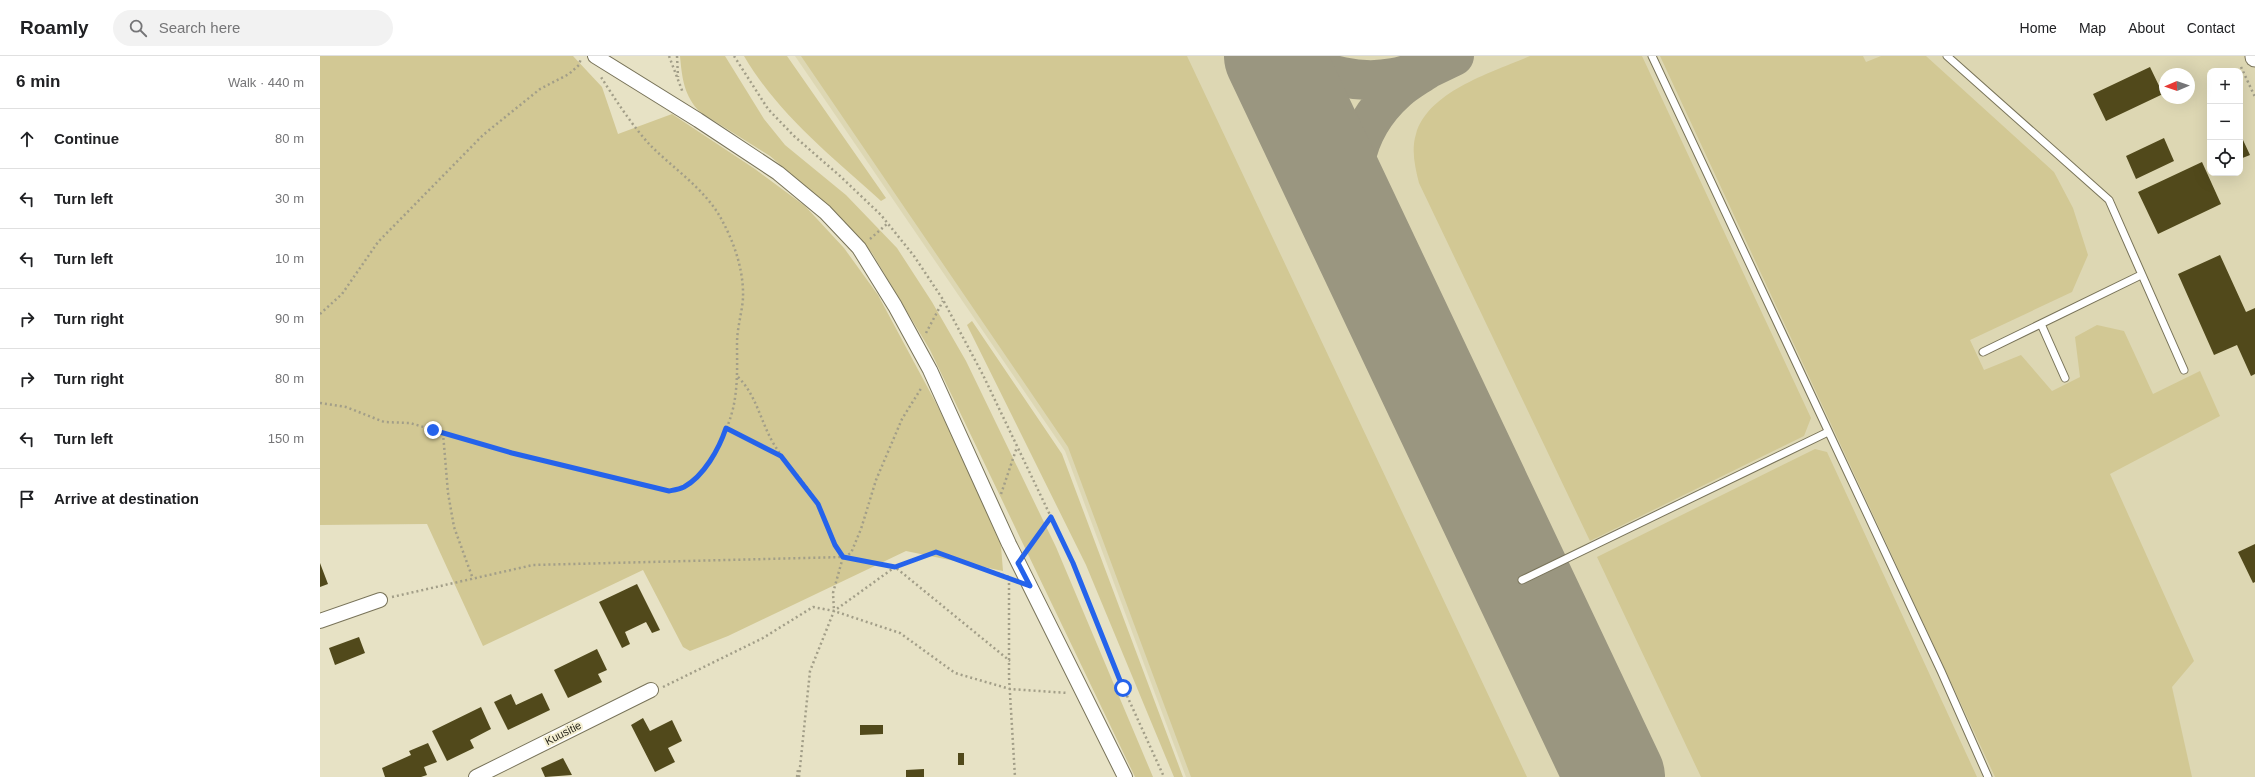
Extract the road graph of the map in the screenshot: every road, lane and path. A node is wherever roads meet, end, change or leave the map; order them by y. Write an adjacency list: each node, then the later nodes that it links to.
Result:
1 (582, 56): 17 (path)
2 (595, 56): 14 (street)
3 (669, 56): 10 (path)
4 (677, 56): 10 (path)
5 (734, 56): 13 (path)
6 (1652, 56): 27 (lane)
7 (1947, 56): 15 (lane)
8 (2249, 59): 12 (path)
9 (599, 73): 23 (path)
10 (678, 81): 11 (path)
11 (685, 96)
12 (2255, 97)
13 (888, 223): 14 (path); 16 (path)
14 (859, 248): 19 (street)
15 (2141, 275): 18 (lane); 22 (lane)
16 (943, 300): 19 (path); 29 (path)
17 (320, 314)
18 (2041, 324): 20 (lane); 24 (lane)
19 (918, 348): 21 (street)
20 (1983, 352)
21 (930, 370): 31 (street); 33 (path)
22 (2184, 370)
23 (738, 376): 26 (path); 30 (path)
24 (2065, 378)
25 (320, 403): 28 (path)
26 (726, 428): 28 (path); 30 (path)
27 (1828, 432): 38 (lane); 52 (lane)
28 (443, 433): 37 (path)
29 (1017, 447): 31 (path); 32 (path)
30 (781, 456): 33 (path)
31 (995, 513): 35 (street)
32 (1051, 517): 35 (path); 51 (path)
33 (843, 557): 34 (path); 37 (path); 41 (path)
34 (895, 567): 36 (path); 41 (path); 43 (path)
35 (1014, 567): 36 (path); 39 (street)
36 (1009, 577): 39 (path); 43 (path)
37 (474, 579): 40 (path)
38 (1522, 580)
39 (1030, 586): 46 (street)
40 (380, 600): 42 (street)
41 (834, 611): 44 (path); 45 (path); 48 (path)
42 (320, 621)
43 (1010, 661): 44 (path)
44 (1010, 689): 46 (path); 49 (path)
45 (651, 690): 47 (street, Kuusitie)
46 (1084, 694): 50 (street)
47 (476, 777)
48 (798, 777)
49 (1015, 777)
50 (1125, 777)
51 (1164, 777)
52 (1988, 777)

